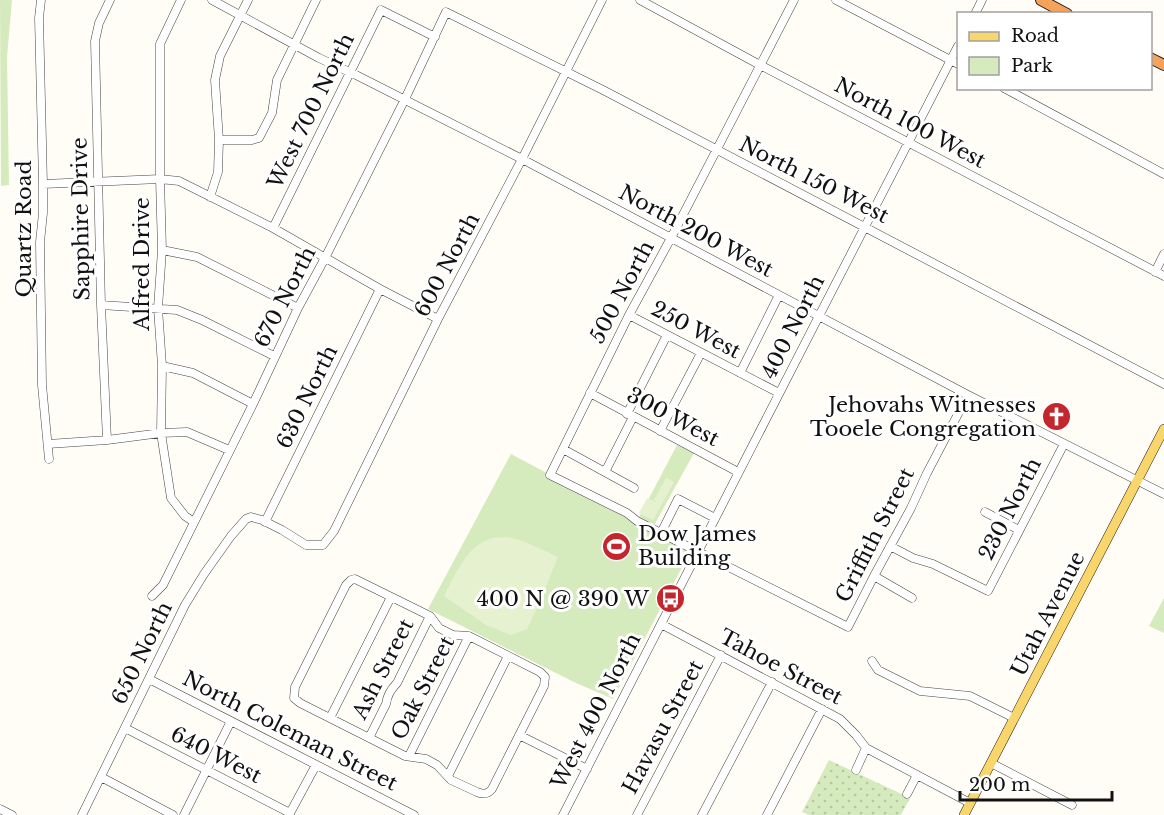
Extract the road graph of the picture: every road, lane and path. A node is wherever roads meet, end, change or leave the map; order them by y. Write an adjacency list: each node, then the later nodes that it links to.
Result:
1 (41, 0): 30 (street, Quartz Road)
2 (110, 0): 29 (street, Sapphire Drive)
3 (181, 0): 28 (street, Alfred Drive)
4 (212, 0): 14 (street, North 200 West)
5 (248, 0): 14 (street)
6 (316, 0): 16 (street)
7 (602, 0): 20 (street, 600 North)
8 (640, 0): 18 (street, North 100 West)
9 (794, 0): 18 (street, 500 North)
10 (836, 0): 17 (street)
11 (1041, 0): 13 (highway)
12 (446, 12): 15 (street, 670 North); 20 (street, North 150 West)
13 (1063, 12)
14 (240, 15): 16 (street, North 200 West); 23 (street)
15 (435, 37): 19 (street, West 700 North); 22 (street, 670 North)
16 (294, 45): 19 (street, North 200 West); 23 (street)
17 (955, 62): 24 (street, 400 North)
18 (760, 65): 24 (street, North 100 West); 25 (street, 500 North)
19 (350, 72): 22 (street, North 200 West); 33 (street, West 700 North)
20 (566, 72): 25 (street, North 150 West); 26 (street, 600 North)
21 (1008, 90): 27 (street)
22 (405, 99): 26 (street, North 200 West); 37 (street, 670 North)
23 (219, 140): 31 (street)
24 (909, 143): 32 (street, 400 North); 38 (street, North 100 West)
25 (716, 149): 32 (street, North 150 West); 34 (street, 500 North)
26 (522, 159): 34 (street, North 200 West); 47 (street, 600 North)
27 (1164, 174)
28 (160, 179): 29 (street); 31 (street); 35 (street, Alfred Drive)
29 (99, 181): 30 (street); 42 (street, Sapphire Drive)
30 (43, 184): 63 (street, Quartz Road)
31 (210, 197): 33 (street)
32 (866, 227): 46 (street, 400 North); 53 (street, North 150 West)
33 (273, 228): 37 (street)
34 (671, 238): 41 (street, North 200 West); 45 (street, 500 North)
35 (162, 250): 43 (street, Alfred Drive); 44 (street)
36 (1164, 254): 38 (street)
37 (326, 258): 40 (street); 44 (street, 670 North)
38 (1155, 272): 39 (street, North 100 West)
39 (1164, 276)
40 (380, 289): 47 (street); 76 (street, 630 North)
41 (779, 295): 46 (street, North 200 West); 52 (street)
42 (101, 305): 43 (street); 62 (street, Sapphire Drive)
43 (158, 308): 50 (street); 51 (street, Alfred Drive)
44 (298, 308): 50 (street, 670 North)
45 (629, 315): 48 (street, 250 West); 54 (street, 500 North)
46 (819, 315): 55 (street, 400 North); 56 (street, North 200 West)
47 (438, 319): 76 (street, 600 North)
48 (667, 335): 49 (street, 250 West); 58 (street)
49 (701, 353): 52 (street, 250 West); 60 (street)
50 (274, 356): 57 (street, 670 North)
51 (162, 366): 57 (street); 61 (street, Alfred Drive)
52 (740, 373): 55 (street, 250 West)
53 (1164, 384)
54 (590, 393): 58 (street, 300 West); 65 (street, 500 North)
55 (779, 393): 69 (street, 400 North)
56 (968, 395): 64 (street, North 200 West); 79 (street, Griffith Street)
57 (253, 404): 66 (street, 670 North)
58 (630, 415): 60 (street, 300 West); 68 (street)
59 (1164, 429): 70 (main road, Utah Avenue)
60 (660, 431): 69 (street, 300 West)
61 (161, 433): 62 (street); 66 (street); 75 (street, Alfred Drive)
62 (107, 440): 63 (street)
63 (48, 444): 67 (street, Quartz Road)
64 (1064, 444): 70 (street, North 200 West); 77 (street, 230 North)
65 (564, 449): 68 (street); 78 (street, 500 North)
66 (229, 450): 75 (street, 670 North)
67 (49, 459)
68 (605, 472): 71 (street)
69 (738, 472): 74 (street, 400 North)
70 (1137, 480): 72 (street, North 200 West); 95 (main road, Utah Avenue)
71 (634, 488)
72 (1164, 494)
73 (985, 512): 77 (street)
74 (716, 518): 78 (street); 80 (street, 400 North)
75 (194, 522): 82 (street, 670 North)
76 (265, 522): 91 (street, 650 North)
77 (1019, 530): 79 (street, 230 North)
78 (661, 532): 80 (street)
79 (890, 546): 81 (street, Griffith Street)
80 (699, 552): 81 (street, Griffith Street); 86 (street, 400 North)
81 (874, 576): 84 (street)
82 (152, 596)
83 (391, 597): 85 (street); 94 (street); 94 (street)
84 (912, 598)
85 (430, 616): 87 (street); 99 (street, Ash Street)
86 (662, 624): 88 (street, Tahoe Street); 104 (street, West 400 North)
87 (469, 636): 89 (street); 101 (street, Oak Street)
88 (721, 655): 92 (street, Tahoe Street); 121 (street, Havasu Street)
89 (508, 656): 98 (street); 108 (street)
90 (873, 661): 95 (street)
91 (149, 679): 96 (street, North Coleman Street); 97 (street, 650 North)
92 (772, 682): 93 (street, Tahoe Street); 122 (street)
93 (822, 709): 100 (street, Tahoe Street); 123 (street)
94 (330, 718): 99 (street)
95 (1014, 718): 102 (main road, Utah Avenue)
96 (231, 721): 103 (street, North Coleman Street); 105 (street)
97 (125, 728): 105 (street, 640 West); 109 (street, 650 North)
98 (519, 735): 104 (street); 108 (street)
99 (369, 738): 101 (street)
100 (866, 748): 106 (street); 107 (street, Tahoe Street)
101 (409, 756): 108 (street)
102 (991, 763): 111 (main road, Utah Avenue); 112 (street)
103 (316, 765): 114 (street); 119 (street, North Coleman Street)
104 (587, 769): 120 (street, West 400 North)
105 (207, 770): 114 (street, 640 West); 118 (street)
106 (856, 770)
107 (917, 775): 110 (street); 111 (street, Tahoe Street)
108 (448, 776)
109 (101, 777): 116 (street, 650 North); 117 (street)
110 (907, 794)
111 (970, 803): 124 (main road, Utah Avenue)
112 (1072, 805)
113 (0, 809): 115 (street)
114 (289, 814)
115 (12, 815)
116 (82, 815)
117 (173, 815)
118 (184, 815)
119 (414, 815)
120 (563, 815)
121 (638, 815)
122 (702, 815)
123 (767, 815)
124 (964, 815)

